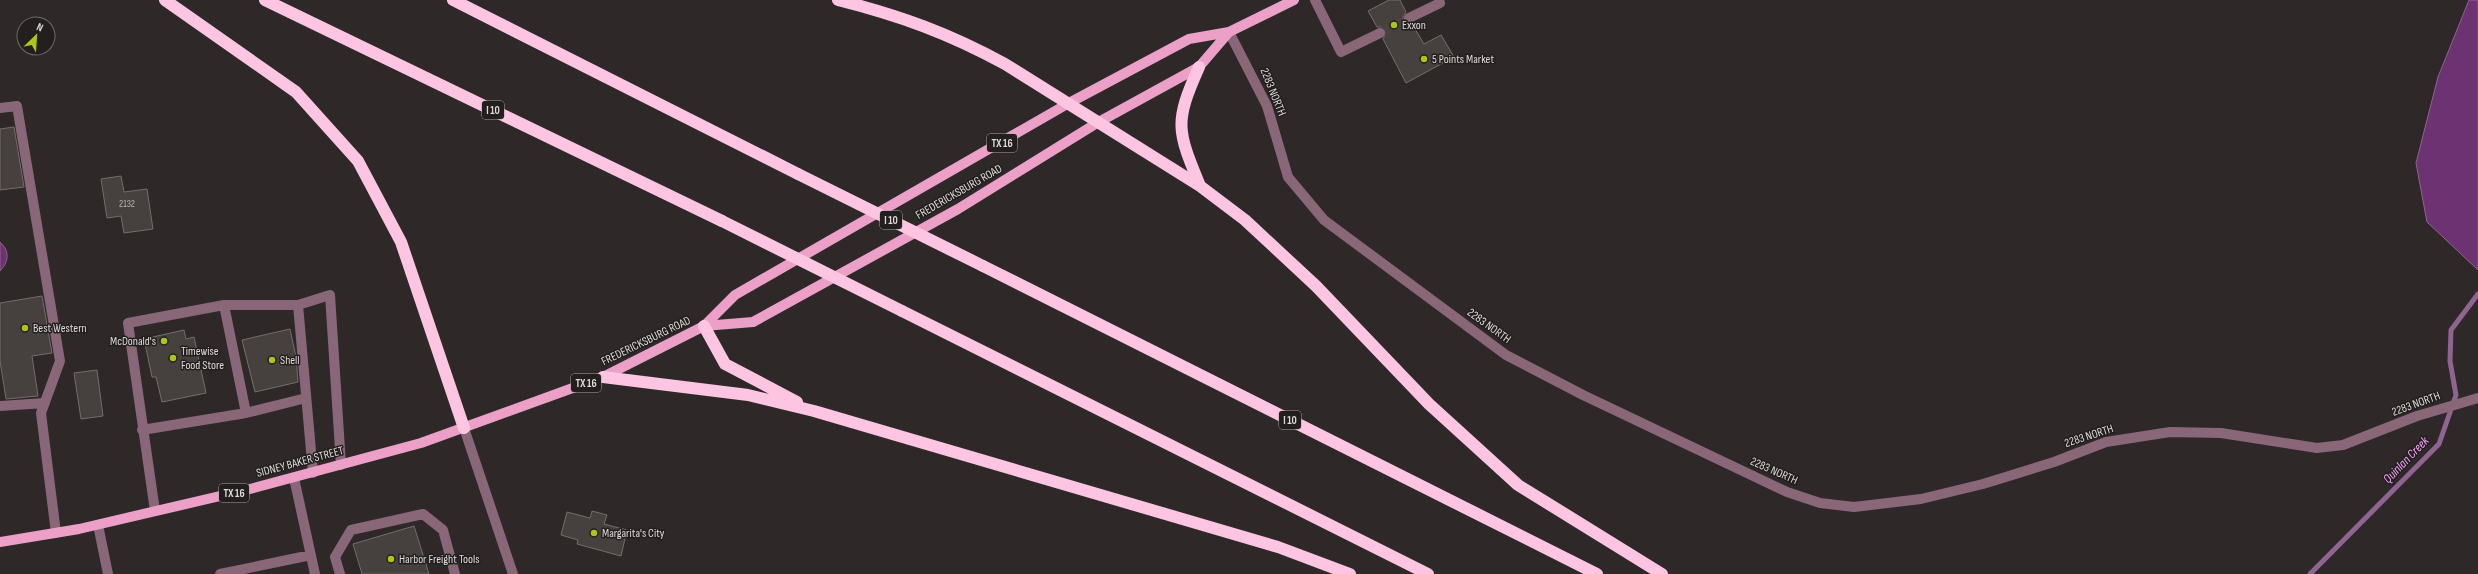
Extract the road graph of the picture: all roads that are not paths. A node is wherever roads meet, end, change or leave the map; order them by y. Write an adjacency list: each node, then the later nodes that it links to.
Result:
1 (165, 0): 26 (highway)
2 (265, 0): 43 (highway, I 10, bridge)
3 (453, 0): 44 (highway, I 10, bridge)
4 (838, 0): 12 (highway)
5 (1294, 0): 9 (main road, FREDERICKSBURG ROAD / TX 16)
6 (1315, 0): 10 (lane)
7 (1439, 0): 8 (lane)
8 (1409, 18)
9 (1229, 32): 11 (main road, FREDERICKSBURG ROAD / TX 16); 12 (main road, FREDERICKSBURG ROAD / TX 16); 21 (lane, 2283 NORTH)
10 (1380, 33)
11 (1199, 67): 14 (main road, FREDERICKSBURG ROAD / TX 16); 15 (highway)
12 (1069, 104): 14 (highway); 18 (main road, FREDERICKSBURG ROAD / TX 16)
13 (0, 108): 22 (lane)
14 (1097, 123): 15 (highway); 18 (main road, FREDERICKSBURG ROAD / TX 16)
15 (1200, 186): 45 (highway)
16 (224, 304): 17 (lane); 25 (lane); 27 (lane)
17 (298, 305): 20 (lane); 28 (lane)
18 (704, 326): 19 (main road, FREDERICKSBURG ROAD / TX 16); 24 (highway)
19 (602, 377): 24 (highway); 26 (main road, FREDERICKSBURG ROAD / TX 16)
20 (306, 398): 25 (lane); 29 (lane)
21 (2478, 398)
22 (45, 403): 23 (lane); 33 (lane)
23 (0, 406)
24 (814, 411): 42 (highway)
25 (246, 412): 27 (lane)
26 (464, 428): 28 (main road, SIDNEY BAKER STREET / TX 16); 41 (lane)
27 (142, 430): 31 (lane)
28 (341, 465): 29 (main road, SIDNEY BAKER STREET / TX 16)
29 (313, 472): 30 (main road, SIDNEY BAKER STREET / TX 16)
30 (294, 478): 31 (main road, SIDNEY BAKER STREET / TX 16); 35 (lane)
31 (155, 511): 32 (main road, SIDNEY BAKER STREET / TX 16)
32 (98, 524): 33 (main road, SIDNEY BAKER STREET / TX 16); 36 (lane)
33 (56, 532): 34 (main road, SIDNEY BAKER STREET / TX 16)
34 (0, 542)
35 (311, 555): 37 (lane); 38 (lane)
36 (108, 574)
37 (220, 574)
38 (315, 574)
39 (340, 574): 40 (lane)
40 (455, 574)
41 (513, 574)
42 (1350, 574)
43 (1428, 574)
44 (1596, 574)
45 (1662, 574)

